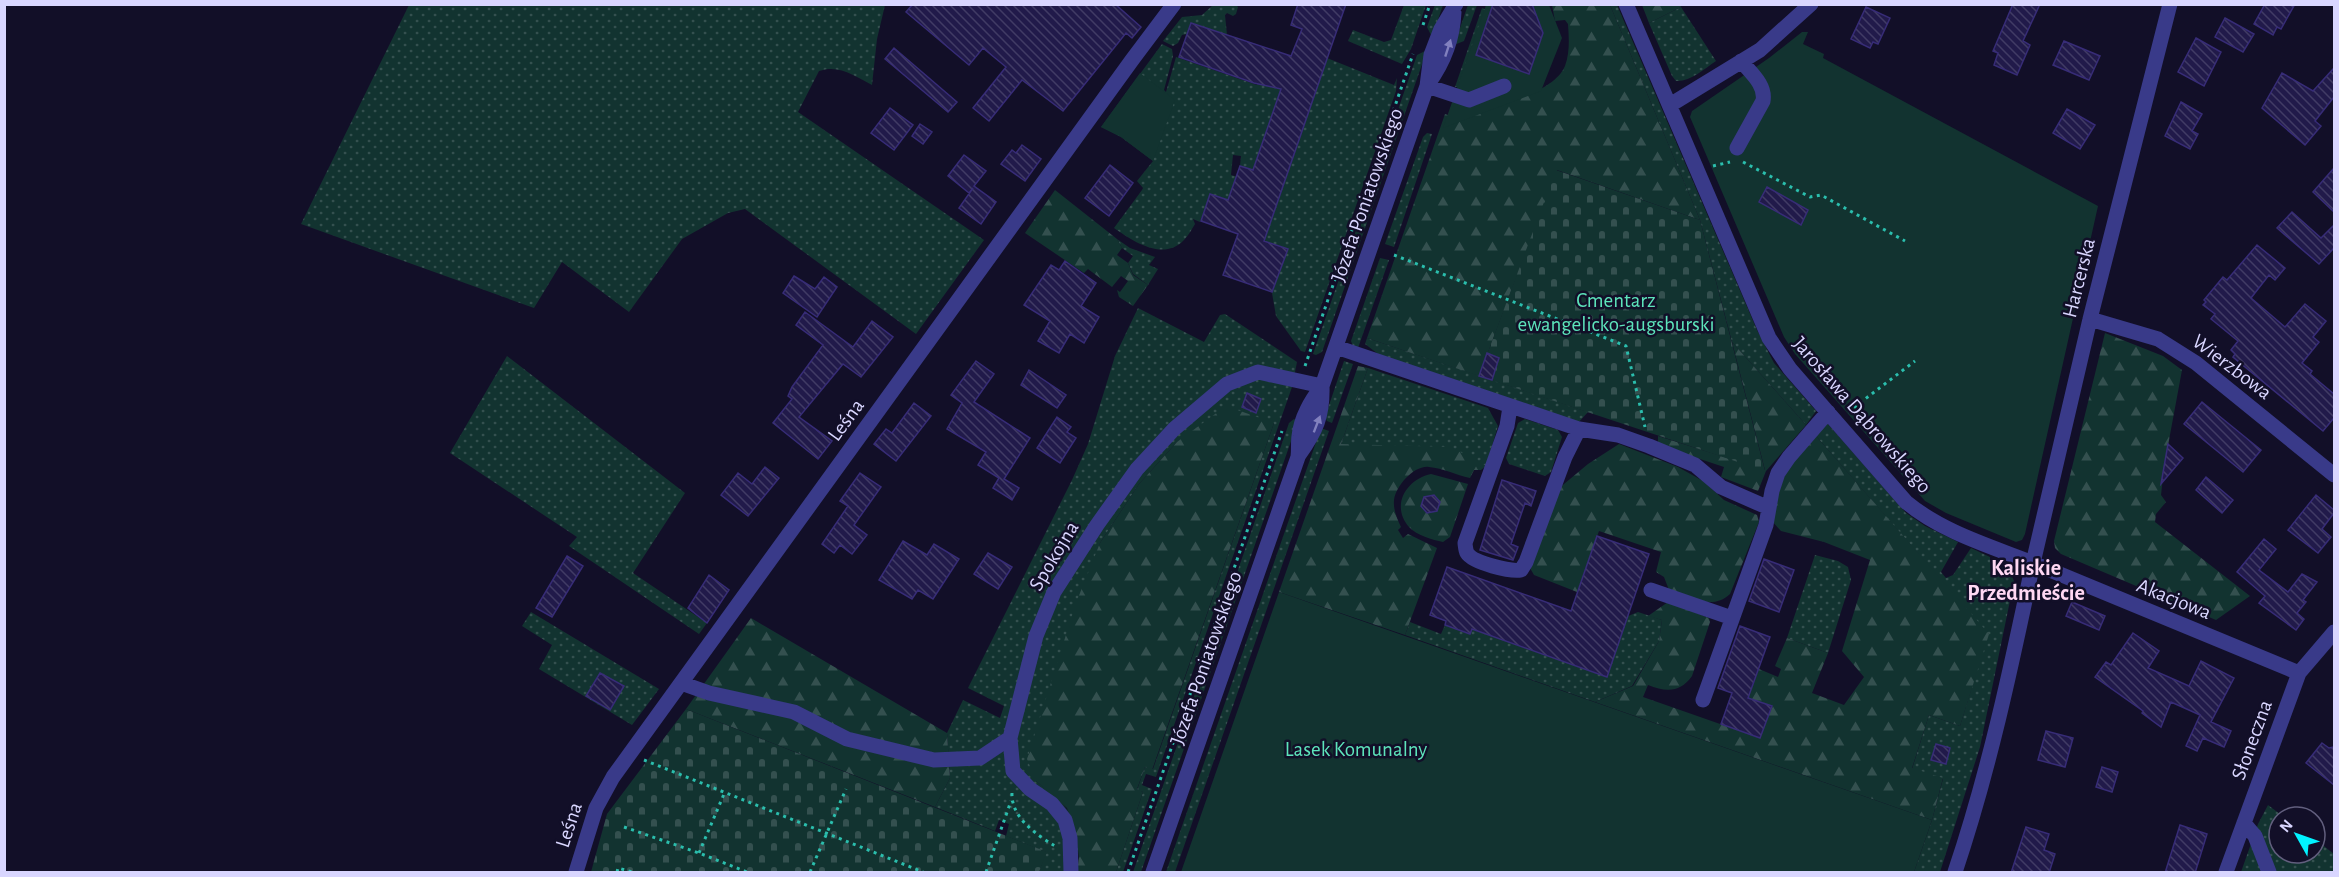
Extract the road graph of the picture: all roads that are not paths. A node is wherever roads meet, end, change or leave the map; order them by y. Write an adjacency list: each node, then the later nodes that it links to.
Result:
1 (1174, 4): 24 (street, Leśna)
2 (1626, 4): 9 (street, Jarosława Dąbrowskiego)
3 (1812, 4): 6 (street)
4 (2170, 4): 11 (street, Harcerska)
5 (1455, 5): 7 (street, Józefa Poniatowskiego)
6 (1741, 61): 9 (street); 10 (street)
7 (1427, 86): 8 (street); 12 (street, Józefa Poniatowskiego)
8 (1504, 86)
9 (1670, 105): 15 (street, Jarosława Dąbrowskiego)
10 (1739, 154)
11 (2090, 319): 17 (street, Wierzbowa); 19 (street, Harcerska)
12 (1336, 347): 13 (street, Józefa Poniatowskiego); 14 (street)
13 (1322, 386): 26 (street, Spokojna); 30 (street, Józefa Poniatowskiego)
14 (1510, 407): 16 (street); 16 (street)
15 (1828, 412): 18 (street); 19 (street, Jarosława Dąbrowskiego)
16 (1579, 429): 18 (street)
17 (2334, 475)
18 (1769, 508): 21 (street)
19 (2033, 563): 23 (street, Akacjowa); 31 (street)
20 (1651, 590): 21 (street)
21 (1732, 618): 25 (street)
22 (2334, 632): 23 (street, Słoneczna)
23 (2299, 673): 27 (street, Słoneczna)
24 (681, 683): 26 (street); 28 (street, Leśna)
25 (1703, 700)
26 (1010, 738): 29 (street, Spokojna)
27 (2244, 823): 32 (street, Słoneczna); 33 (street)
28 (576, 873)
29 (1071, 873)
30 (1153, 873)
31 (1955, 873)
32 (2226, 873)
33 (2269, 873)

